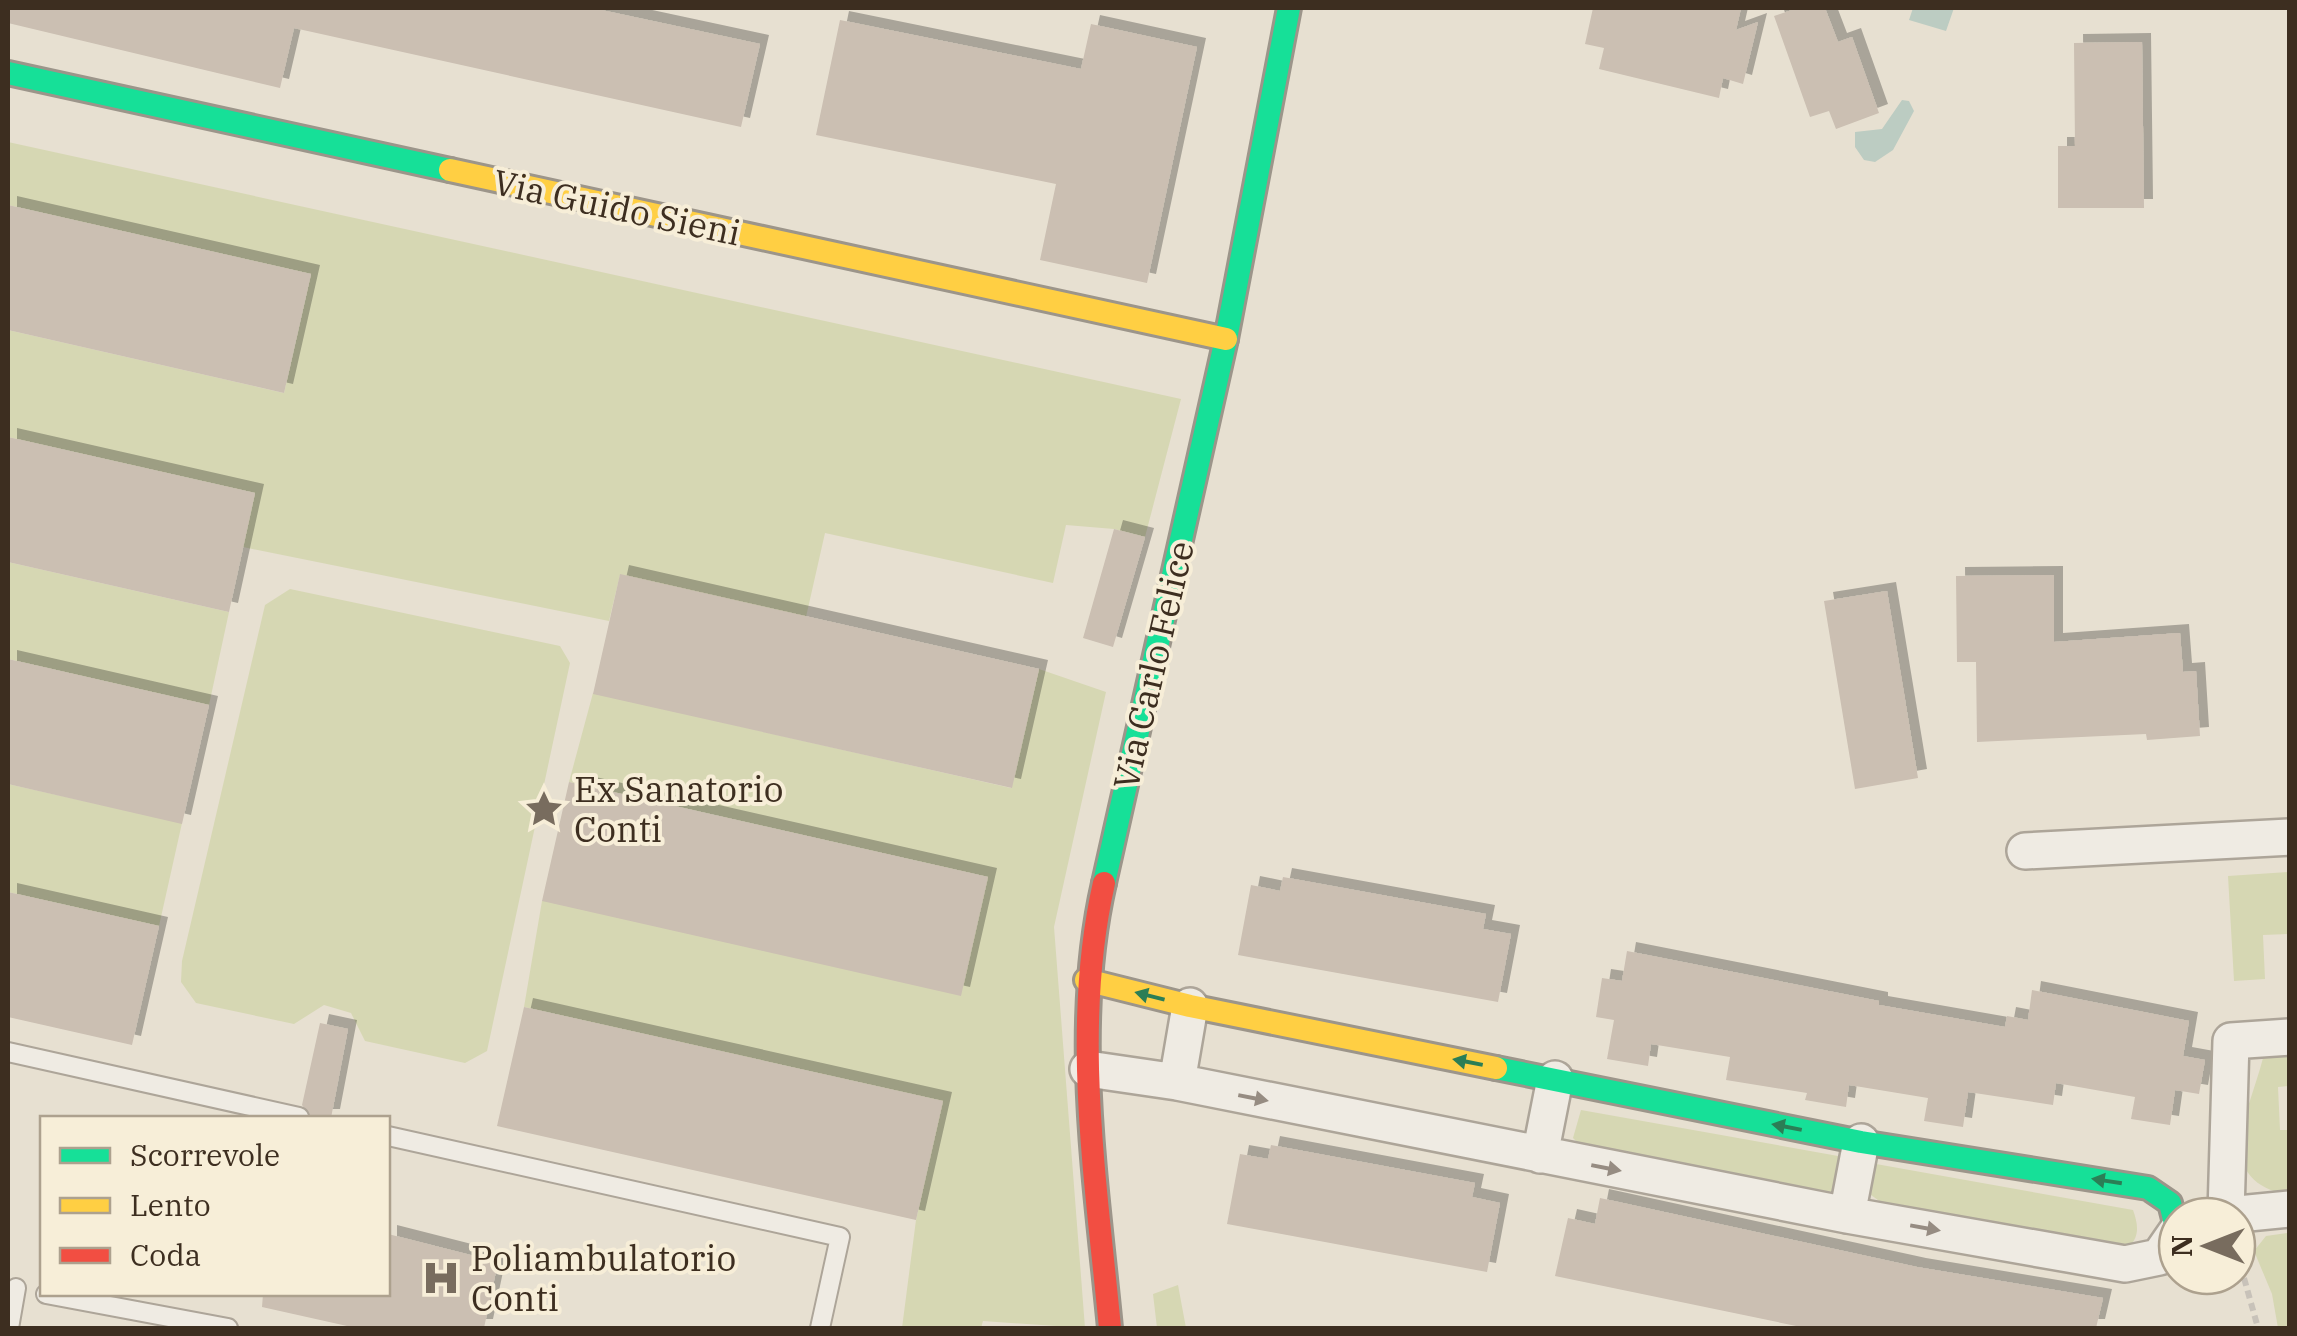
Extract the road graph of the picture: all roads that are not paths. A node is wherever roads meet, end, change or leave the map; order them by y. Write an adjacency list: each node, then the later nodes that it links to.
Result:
1 (1289, 8): 3 (street, Via Carlo Felice)
2 (8, 73): 3 (street, Via Guido Sieni)
3 (1226, 339): 6 (street, Via Carlo Felice)
4 (2290, 837): 5 (street)
5 (2025, 851)
6 (1086, 980): 7 (street, one-way to 6); 10 (street, Via Carlo Felice)
7 (1190, 1006): 11 (street, one-way to 7); 12 (street)
8 (2290, 1037): 18 (street)
9 (8, 1052): 13 (lane)
10 (1088, 1070): 12 (street); 29 (street, Via Carlo Felice)
11 (1555, 1079): 15 (street, one-way to 11); 16 (street)
12 (1177, 1082): 16 (street, one-way to 16)
13 (295, 1116)
14 (390, 1136): 28 (lane)
15 (1862, 1142): 17 (street, one-way to 15); 21 (street)
16 (1540, 1155): 21 (street, one-way to 21)
17 (2161, 1196)
18 (2223, 1196)
19 (2290, 1210): 20 (street)
20 (2257, 1212)
21 (1847, 1214): 22 (street, one-way to 22)
22 (2157, 1258)
23 (12, 1287): 24 (lane); 26 (lane)
24 (40, 1292)
25 (60, 1296): 27 (lane)
26 (9, 1328)
27 (228, 1328)
28 (820, 1328)
29 (1110, 1328)

